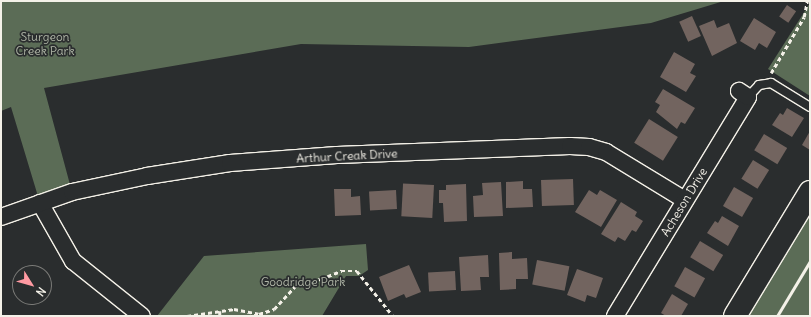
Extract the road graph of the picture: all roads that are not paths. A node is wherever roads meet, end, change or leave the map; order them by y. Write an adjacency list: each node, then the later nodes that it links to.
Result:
1 (743, 94): 2 (lane); 4 (street, Acheson Drive)
2 (810, 107)
3 (810, 192): 9 (main road)
4 (685, 200): 5 (street, Arthur Creak Drive); 8 (street, Acheson Drive)
5 (40, 203): 6 (street, Arthur Creak Drive); 7 (street)
6 (1, 217)
7 (142, 316)
8 (615, 316)
9 (735, 316)

